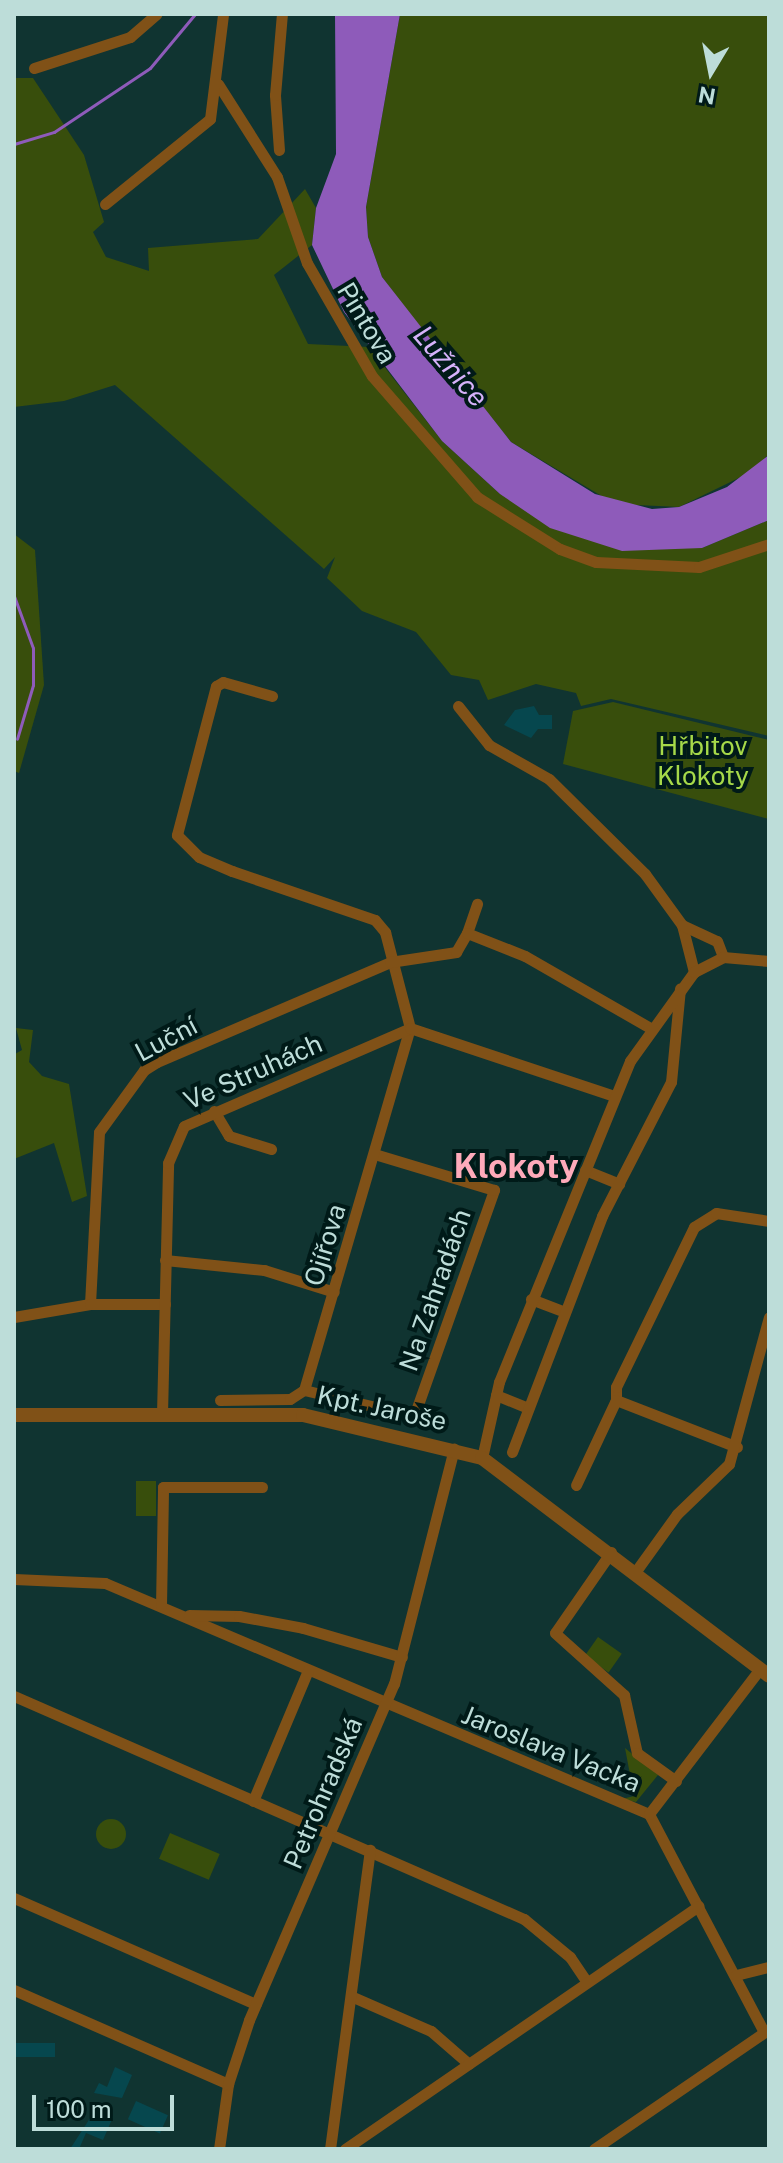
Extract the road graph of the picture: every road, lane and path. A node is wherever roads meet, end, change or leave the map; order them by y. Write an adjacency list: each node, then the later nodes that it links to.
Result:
1 (156, 14): 4 (street)
2 (223, 14): 5 (street)
3 (282, 14): 6 (street)
4 (34, 68)
5 (218, 84): 7 (street); 8 (street, Pintova)
6 (279, 150)
7 (105, 204)
8 (769, 544)
9 (272, 696): 16 (street)
10 (458, 706): 12 (street)
11 (477, 904): 13 (street)
12 (682, 925): 14 (street); 17 (street)
13 (467, 933): 16 (street, Luční); 20 (street)
14 (723, 957): 15 (street); 17 (street)
15 (769, 961)
16 (390, 962): 19 (street); 31 (street, Luční)
17 (694, 972): 18 (street)
18 (680, 988): 20 (street); 26 (street)
19 (410, 1028): 21 (street); 22 (street, Ve Struhách); 24 (street, Ojířova)
20 (652, 1029): 21 (street)
21 (615, 1096): 25 (street)
22 (214, 1111): 23 (street); 28 (street, Ve Struhách)
23 (271, 1149)
24 (375, 1154): 29 (street, Ojířova); 36 (street, Na Zahradách)
25 (585, 1170): 26 (street); 30 (street)
26 (619, 1184): 33 (street)
27 (769, 1221): 39 (street)
28 (165, 1260): 29 (street); 32 (street, Ve Struhách)
29 (334, 1292): 36 (street, Ojířova)
30 (531, 1299): 33 (street); 37 (street)
31 (90, 1304): 32 (street); 34 (street)
32 (165, 1304): 41 (street, Ve Struhách)
33 (563, 1311): 40 (street)
34 (14, 1317)
35 (769, 1317): 43 (street)
36 (304, 1390): 38 (street)
37 (496, 1395): 40 (street); 46 (street)
38 (220, 1400)
39 (616, 1400): 43 (street); 47 (street)
40 (525, 1407): 45 (street)
41 (162, 1414): 42 (street, Kpt. Jaroše); 44 (street, Kpt. Jaroše)
42 (14, 1415)
43 (737, 1447): 50 (street)
44 (454, 1449): 46 (street, Kpt. Jaroše); 54 (street, Petrohradská)
45 (512, 1452)
46 (482, 1458): 49 (street, Kpt. Jaroše)
47 (576, 1485)
48 (262, 1487): 52 (street)
49 (611, 1552): 50 (street, Kpt. Jaroše); 59 (street)
50 (636, 1571): 56 (street, Kpt. Jaroše)
51 (14, 1579): 52 (street, Jaroslava Vacka)
52 (161, 1606): 53 (street, Jaroslava Vacka)
53 (181, 1615): 54 (street); 55 (street, Jaroslava Vacka)
54 (402, 1657): 58 (street, Petrohradská)
55 (308, 1670): 58 (street, Jaroslava Vacka); 60 (street)
56 (765, 1672): 59 (street, Kpt. Jaroše)
57 (14, 1696): 60 (street)
58 (385, 1704): 61 (street, Jaroslava Vacka); 62 (street, Petrohradská)
59 (676, 1781): 61 (street, Kpt. Jaroše)
60 (253, 1801): 62 (street)
61 (649, 1814): 65 (street, Jaroslava Vacka)
62 (331, 1832): 63 (street); 71 (street, Petrohradská)
63 (370, 1850): 68 (street); 70 (street)
64 (14, 1898): 71 (street)
65 (699, 1906): 67 (street, Jaroslava Vacka); 68 (street)
66 (769, 1967): 67 (street)
67 (736, 1975): 72 (street, Jaroslava Vacka)
68 (587, 1982): 73 (street)
69 (14, 1990): 74 (street)
70 (353, 1997): 73 (street); 76 (street)
71 (256, 2004): 74 (street, Petrohradská)
72 (766, 2031): 78 (street)
73 (469, 2064): 77 (street)
74 (228, 2084): 75 (street, Petrohradská)
75 (219, 2149)
76 (330, 2149)
77 (345, 2149)
78 (594, 2149)

